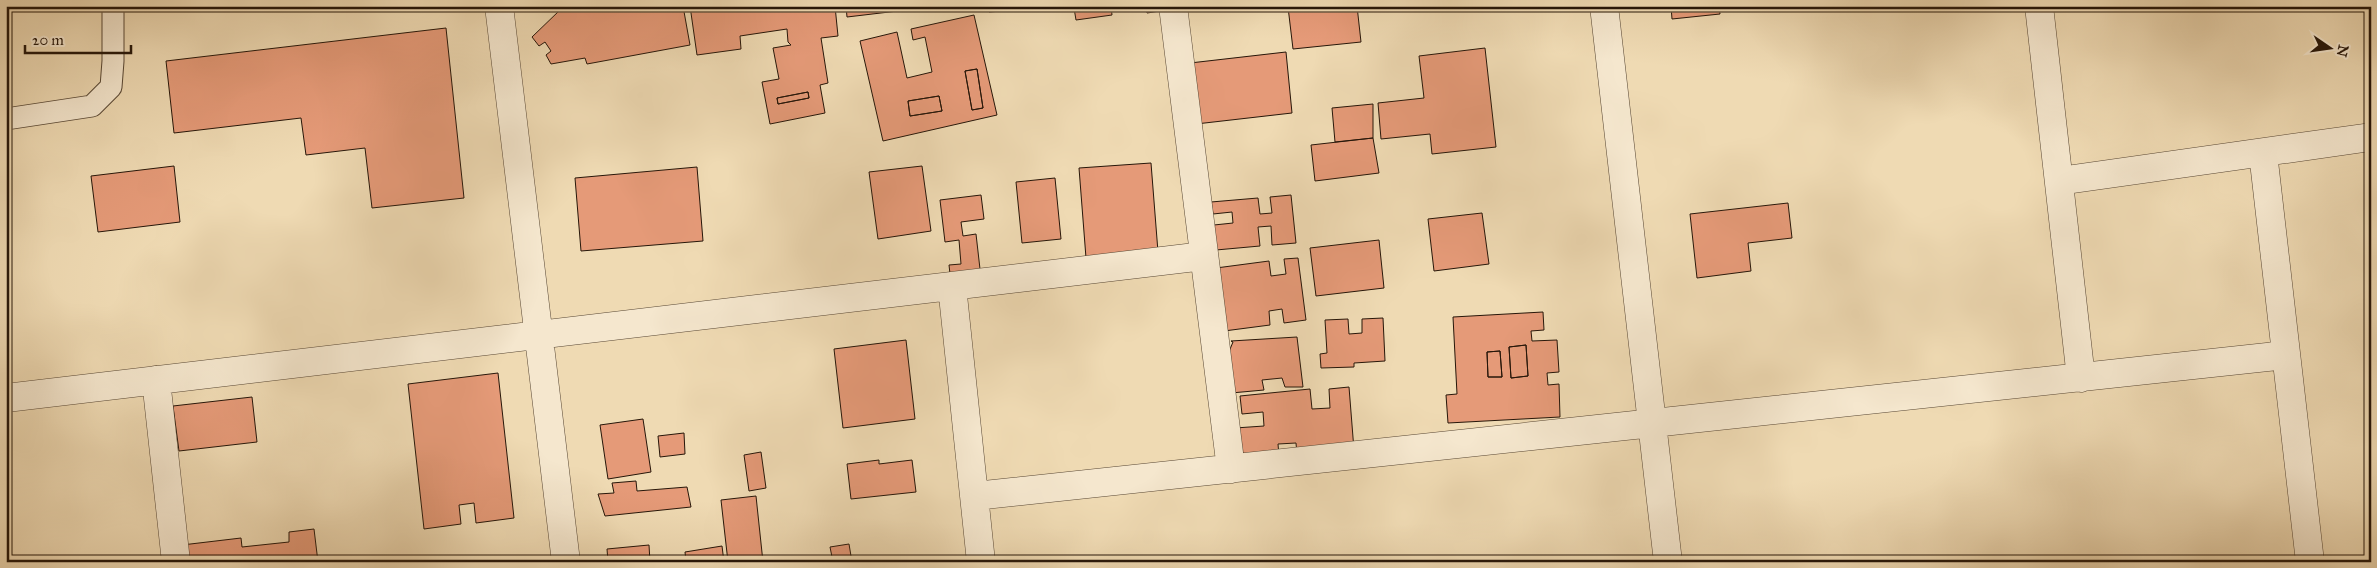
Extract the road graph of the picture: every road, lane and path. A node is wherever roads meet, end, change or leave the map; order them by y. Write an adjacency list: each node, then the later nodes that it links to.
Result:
1 (113, 6): 6 (lane)
2 (499, 6): 12 (street)
3 (1173, 6): 10 (street)
4 (1604, 6): 17 (street)
5 (2040, 6): 9 (street)
6 (6, 119)
7 (2371, 138): 8 (street)
8 (2263, 153): 9 (street); 13 (street)
9 (2059, 181): 14 (street)
10 (1204, 256): 11 (street); 18 (street)
11 (952, 286): 12 (street); 19 (street)
12 (539, 335): 15 (street); 21 (street)
13 (2286, 355): 14 (street); 24 (street)
14 (2082, 378): 17 (street)
15 (156, 380): 16 (street); 20 (street)
16 (6, 398)
17 (1652, 424): 18 (street); 23 (street)
18 (1231, 469): 19 (street)
19 (975, 496): 22 (street)
20 (176, 562)
21 (566, 562)
22 (981, 562)
23 (1668, 562)
24 (2310, 562)

